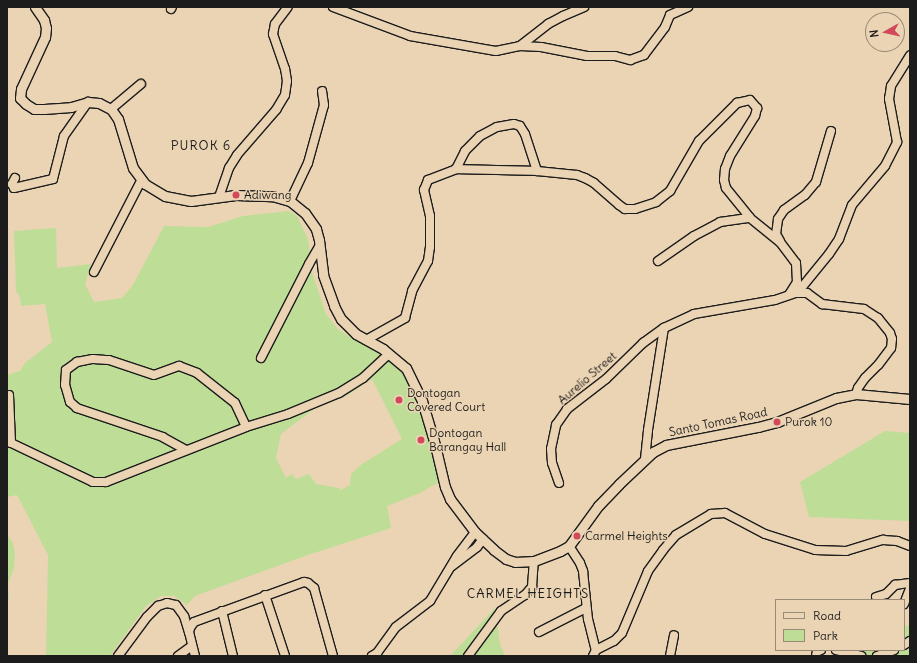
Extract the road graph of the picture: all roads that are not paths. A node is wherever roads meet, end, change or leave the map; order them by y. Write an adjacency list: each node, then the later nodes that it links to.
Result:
1 (34, 7): 10 (street)
2 (288, 7): 17 (street)
3 (333, 7): 6 (street)
4 (584, 7): 6 (street)
5 (688, 7): 6 (street)
6 (520, 46)
7 (910, 56): 24 (street)
8 (141, 84): 11 (street)
9 (322, 91): 18 (street)
10 (88, 102): 11 (street); 15 (street)
11 (111, 109): 16 (street, Santo Tomas Road)
12 (831, 131): 20 (street)
13 (456, 169): 14 (street); 14 (street); 26 (street)
14 (537, 171): 19 (street)
15 (15, 178)
16 (141, 181): 17 (street, Santo Tomas Road); 23 (street)
17 (219, 197): 18 (street, Santo Tomas Road)
18 (290, 201): 21 (street, Santo Tomas Road)
19 (750, 218): 20 (street); 22 (street)
20 (780, 242): 24 (street)
21 (320, 245): 26 (street, Santo Tomas Road); 28 (street)
22 (658, 261)
23 (94, 272)
24 (793, 294): 25 (street, Aurelio Street); 29 (street)
25 (664, 328): 35 (street); 36 (street, Aurelio Street)
26 (366, 340): 27 (street, Santo Tomas Road)
27 (389, 354): 32 (street); 37 (street, Santo Tomas Road)
28 (261, 358)
29 (856, 394): 31 (street, Santo Tomas Road); 35 (street, Santo Tomas Road)
30 (9, 395): 33 (street)
31 (910, 399)
32 (246, 427): 34 (street); 34 (street)
33 (9, 442): 34 (street)
34 (186, 450)
35 (645, 459): 39 (street, Santo Tomas Road)
36 (559, 483)
37 (475, 532): 38 (street, Santo Tomas Road); 42 (street)
38 (483, 539): 41 (street, Santo Tomas Road); 42 (street)
39 (569, 546): 41 (street, Santo Tomas Road); 48 (street)
40 (910, 546): 56 (street)
41 (534, 561): 64 (street)
42 (448, 569): 63 (street)
43 (910, 583): 46 (street)
44 (910, 588): 47 (street)
45 (265, 595): 49 (street); 61 (street); 62 (street)
46 (876, 596)
47 (905, 601)
48 (586, 608): 51 (street); 56 (street)
49 (222, 611): 50 (street); 60 (street)
50 (189, 632): 53 (street); 57 (street)
51 (539, 632)
52 (674, 635): 65 (street)
53 (192, 646): 58 (street); 59 (street)
54 (840, 651): 66 (street)
55 (891, 651): 67 (street)
56 (594, 653)
57 (118, 656)
58 (178, 656)
59 (195, 656)
60 (233, 656)
61 (285, 656)
62 (333, 656)
63 (372, 656)
64 (468, 656)
65 (670, 656)
66 (861, 656)
67 (877, 656)

